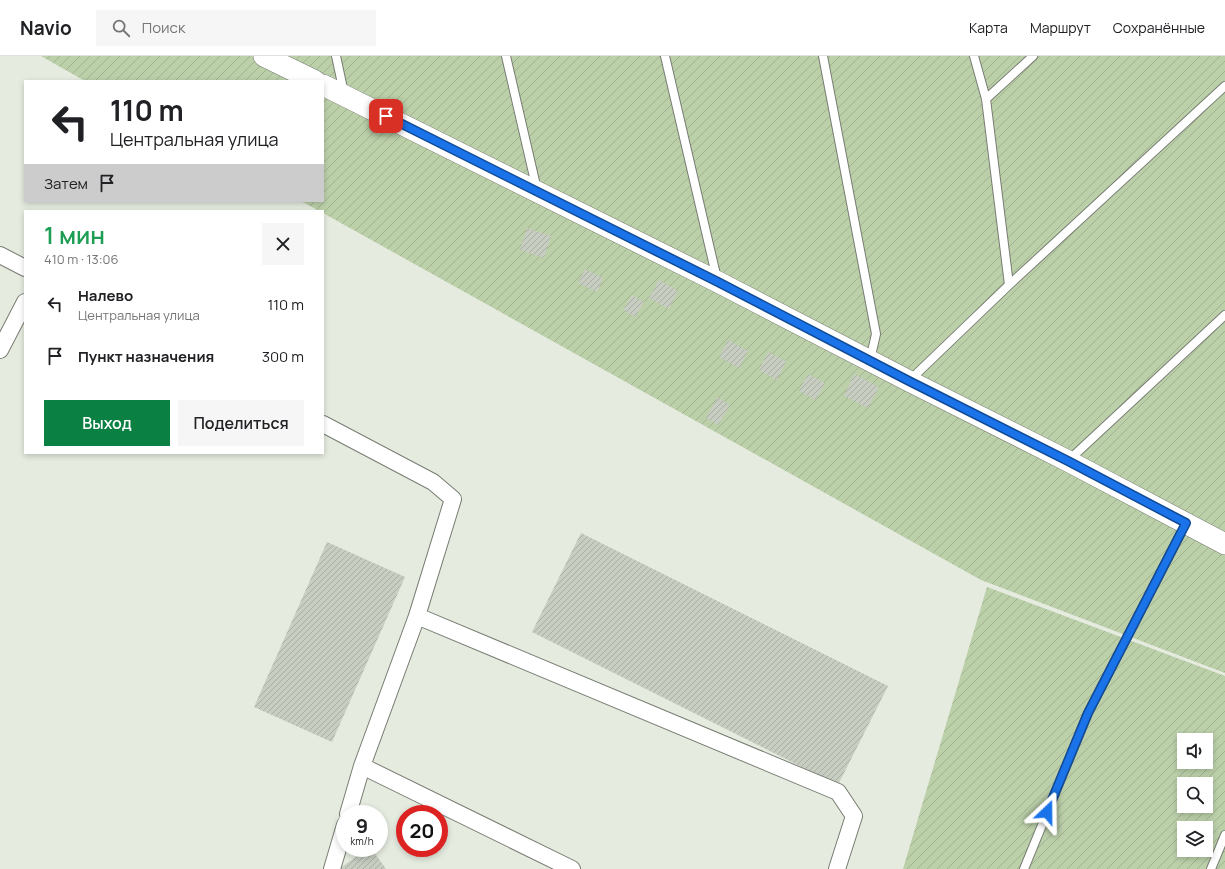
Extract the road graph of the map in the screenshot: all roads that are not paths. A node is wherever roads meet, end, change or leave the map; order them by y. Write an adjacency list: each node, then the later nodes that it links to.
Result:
1 (264, 56): 8 (street)
2 (336, 56): 11 (lane)
3 (506, 56): 13 (lane)
4 (666, 56): 16 (lane)
5 (823, 56): 21 (lane)
6 (974, 56): 12 (lane)
7 (1033, 56): 12 (lane)
8 (313, 80)
9 (324, 86): 11 (street)
10 (1225, 86): 17 (lane)
11 (345, 96): 13 (street)
12 (986, 99): 17 (lane)
13 (538, 192): 16 (street)
14 (0, 254): 15 (street)
15 (24, 267)
16 (718, 282): 21 (street)
17 (1009, 285): 22 (lane)
18 (24, 304): 20 (street)
19 (1225, 314): 24 (lane)
20 (0, 350)
21 (870, 360): 22 (street)
22 (909, 381): 24 (street)
23 (324, 425): 27 (street)
24 (1068, 461): 25 (street)
25 (1186, 523): 26 (street); 35 (lane)
26 (1224, 541)
27 (417, 616): 28 (street); 34 (street)
28 (362, 766): 29 (street); 33 (street)
29 (351, 805)
30 (1225, 835): 36 (lane)
31 (336, 855): 32 (street)
32 (332, 869)
33 (572, 869)
34 (837, 869)
35 (1024, 869)
36 (1211, 869)

